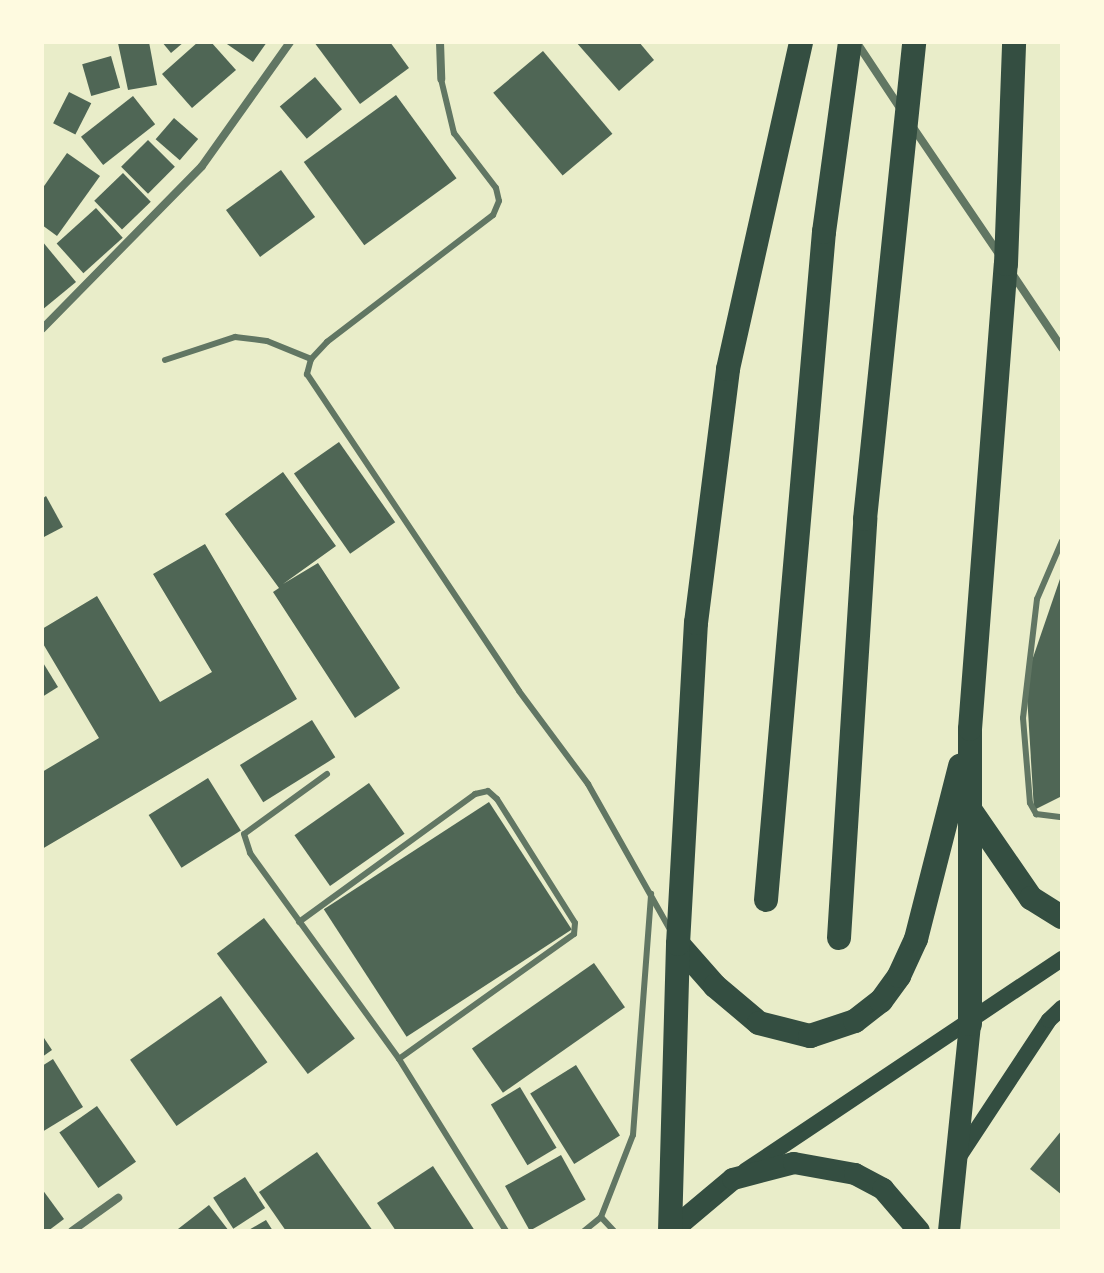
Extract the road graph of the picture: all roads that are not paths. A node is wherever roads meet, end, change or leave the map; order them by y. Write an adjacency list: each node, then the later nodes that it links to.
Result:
1 (290, 42): 10 (street)
2 (440, 42): 8 (street)
3 (801, 42): 24 (highway)
4 (850, 42): 20 (highway)
5 (856, 42): 9 (street)
6 (914, 42): 23 (highway)
7 (1014, 42): 9 (highway)
8 (441, 79): 12 (lane)
9 (1006, 264): 11 (street); 15 (highway)
10 (42, 329)
11 (1062, 348)
12 (311, 359): 13 (lane); 19 (lane)
13 (165, 360)
14 (1062, 541): 18 (lane)
15 (970, 729): 17 (highway); 24 (highway)
16 (327, 774): 22 (lane)
17 (967, 805): 21 (highway); 27 (highway)
18 (1062, 817)
19 (651, 894): 24 (lane); 32 (lane)
20 (766, 900)
21 (1062, 917)
22 (299, 922): 28 (lane); 28 (lane)
23 (839, 938)
24 (678, 944): 37 (highway)
25 (1062, 959): 27 (main road)
26 (1062, 1008): 29 (main road)
27 (970, 1024): 29 (highway); 30 (main road)
28 (399, 1059): 34 (lane)
29 (958, 1158): 39 (highway)
30 (733, 1179): 37 (highway); 38 (highway)
31 (118, 1198): 33 (street)
32 (601, 1217): 35 (lane); 36 (lane)
33 (72, 1231)
34 (506, 1231)
35 (584, 1231)
36 (614, 1231)
37 (671, 1231)
38 (919, 1231)
39 (949, 1231)

